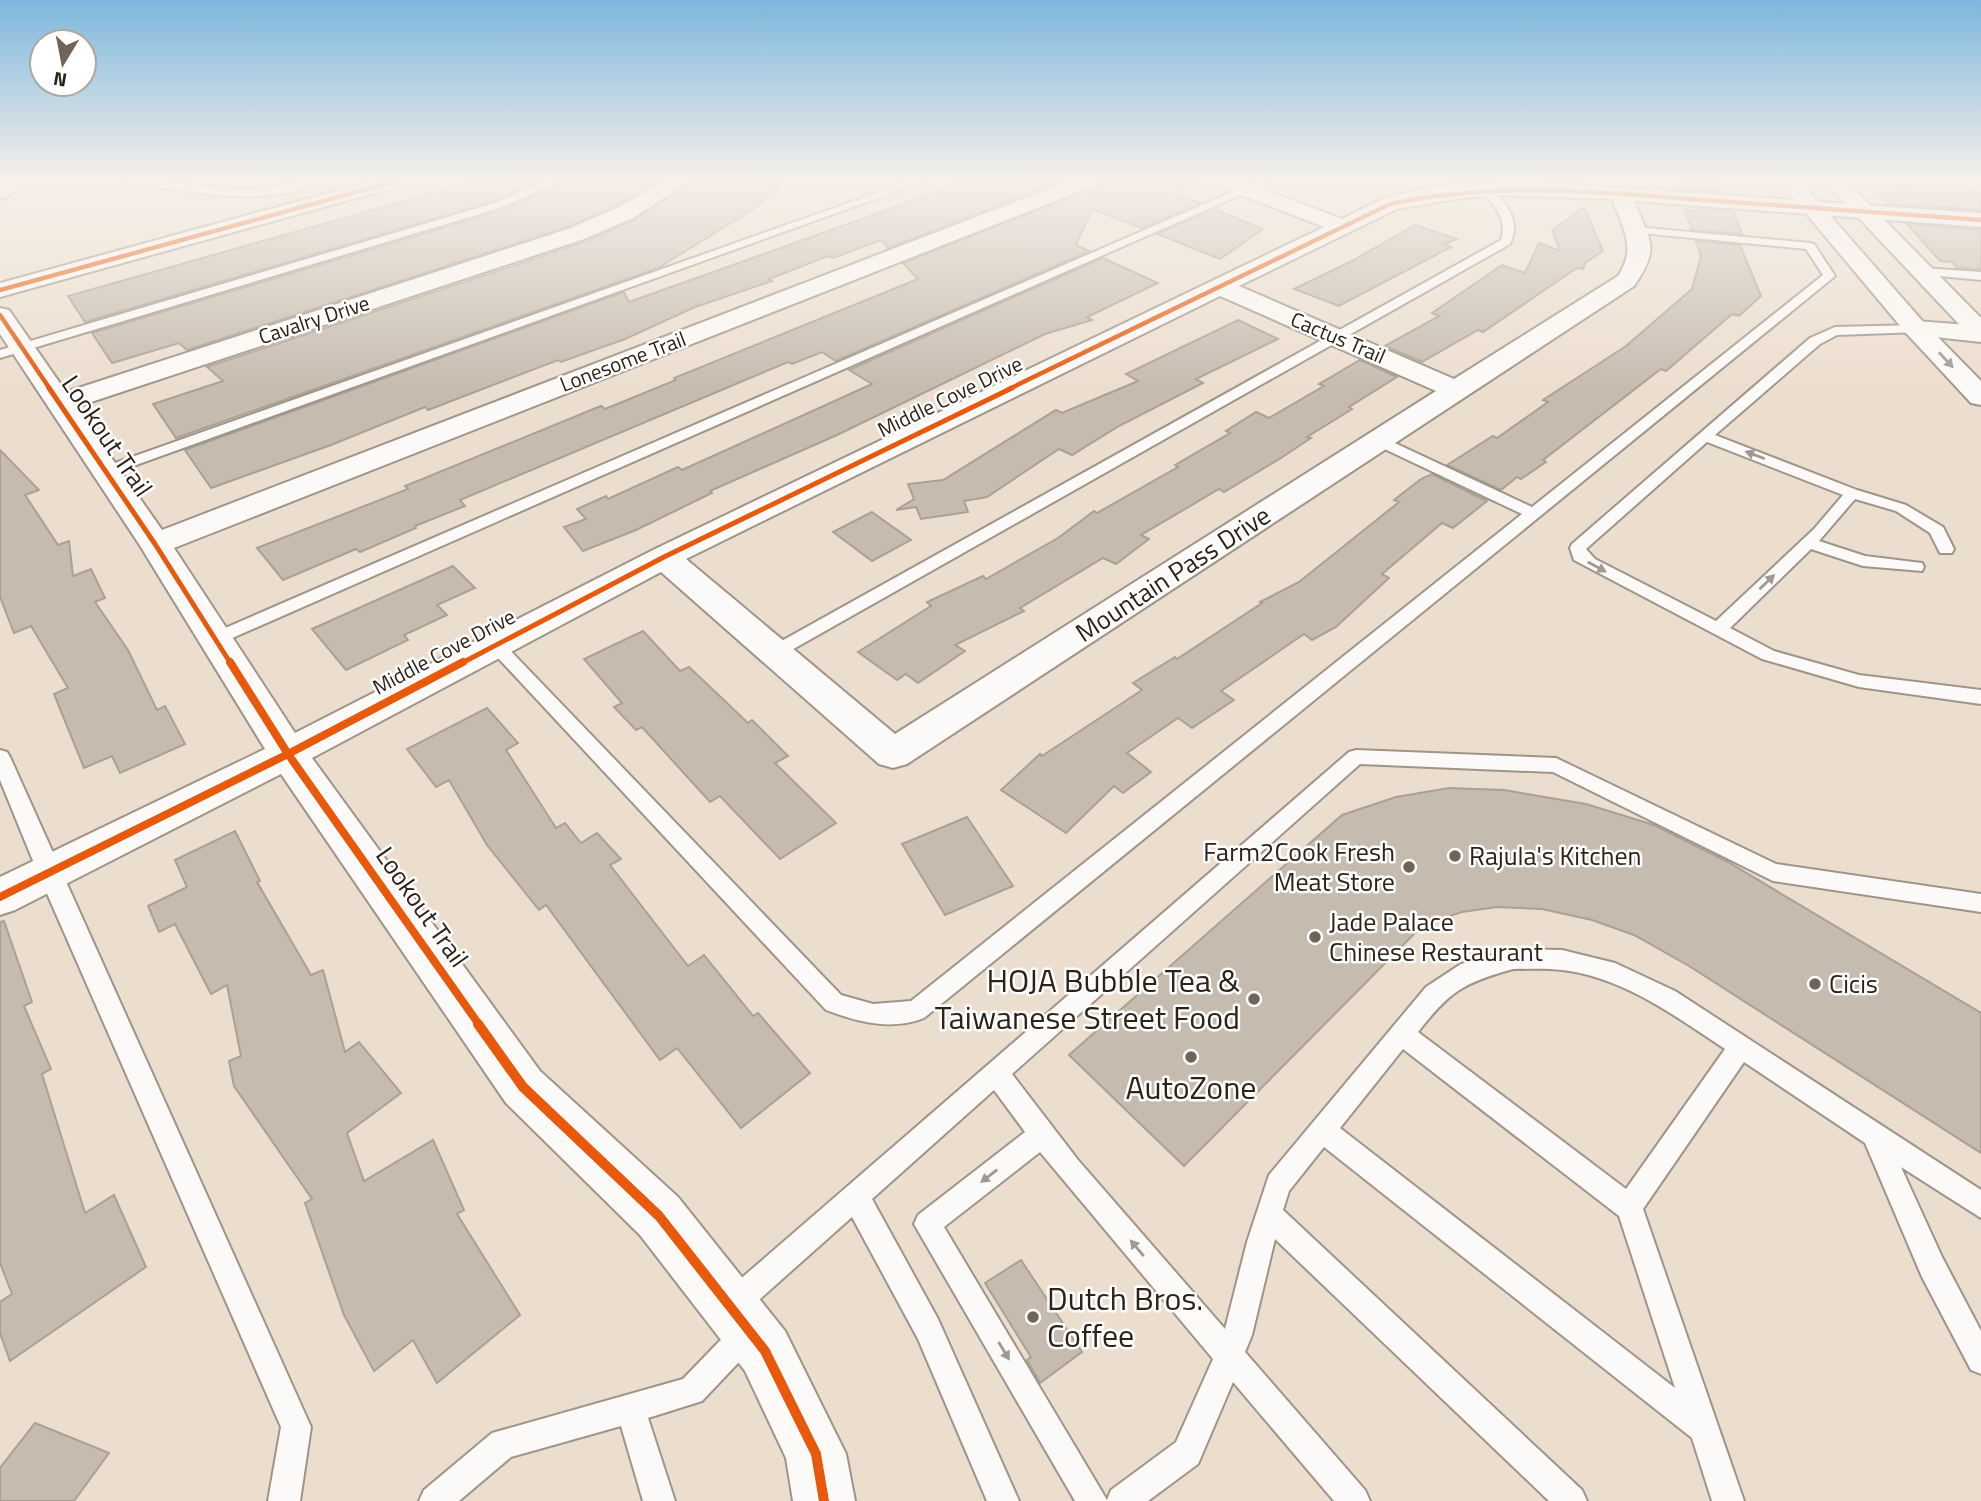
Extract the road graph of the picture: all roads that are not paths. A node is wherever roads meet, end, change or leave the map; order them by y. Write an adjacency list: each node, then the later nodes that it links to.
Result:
1 (147, 250): 16 (street)
2 (334, 250): 20 (lane)
3 (530, 250): 23 (street, Cavalry Drive)
4 (726, 250): 26 (lane)
5 (911, 250): 30 (street, Lonesome Trail)
6 (1108, 250): 35 (lane)
7 (1292, 250): 15 (street, Middle Cove Drive)
8 (1492, 250): 19 (lane)
9 (1640, 250): 21 (street, Mountain Pass Drive)
10 (1813, 250): 28 (lane)
11 (1850, 250): 17 (street)
12 (1902, 250): 13 (street)
13 (1923, 272): 14 (lane); 18 (street)
14 (1981, 276)
15 (1218, 286): 19 (street, Cactus Trail); 32 (street, Middle Cove Drive)
16 (0, 290)
17 (1916, 329): 18 (street); 22 (street, one-way to 22); 24 (lane)
18 (1981, 333)
19 (1335, 337): 21 (street, Cactus Trail); 37 (lane)
20 (7, 339): 23 (street, Lookout Trail)
21 (1458, 391): 25 (street, Mountain Pass Drive)
22 (1981, 397)
23 (58, 403): 26 (street, Lookout Trail)
24 (1705, 436): 27 (lane, one-way to 24); 34 (lane, one-way to 34)
25 (1379, 442): 28 (lane); 37 (street, Mountain Pass Drive)
26 (106, 471): 30 (street, Lookout Trail)
27 (1852, 493): 29 (lane); 31 (lane)
28 (1534, 514): 36 (lane)
29 (1808, 543): 33 (lane); 34 (lane, one-way to 29)
30 (155, 544): 35 (street, Lookout Trail)
31 (1946, 549)
32 (664, 557): 36 (street, Middle Cove Drive); 37 (street, Mountain Pass Drive)
33 (1916, 567)
34 (1718, 629): 38 (lane)
35 (215, 639): 39 (street, Lookout Trail)
36 (495, 645): 39 (street, Middle Cove Drive)
37 (775, 652)
38 (1981, 697)
39 (288, 754): 41 (street, Middle Cove Drive); 54 (street, Lookout Trail)
40 (0, 758): 41 (lane)
41 (49, 873): 42 (street, Middle Cove Drive); 59 (lane)
42 (0, 897)
43 (1981, 903): 46 (lane)
44 (1402, 1034): 45 (lane); 47 (lane); 52 (lane)
45 (1741, 1046): 49 (lane); 52 (lane)
46 (996, 1073): 48 (lane); 50 (lane)
47 (1322, 1130): 53 (lane); 58 (lane)
48 (1043, 1134): 55 (lane, one-way to 48); 64 (lane, one-way to 64)
49 (1873, 1134): 51 (lane); 56 (lane)
50 (856, 1197): 54 (lane); 63 (lane)
51 (1981, 1205)
52 (1629, 1207): 58 (lane)
53 (1268, 1214): 55 (lane); 67 (lane)
54 (740, 1319): 57 (lane); 62 (street, Lookout Trail)
55 (1228, 1356): 65 (lane); 66 (lane)
56 (1981, 1360)
57 (630, 1408): 60 (lane); 61 (lane)
58 (1704, 1429): 68 (lane)
59 (284, 1501)
60 (435, 1501)
61 (659, 1501)
62 (824, 1501)
63 (1003, 1501)
64 (1092, 1501)
65 (1122, 1501)
66 (1354, 1501)
67 (1571, 1501)
68 (1728, 1501)

